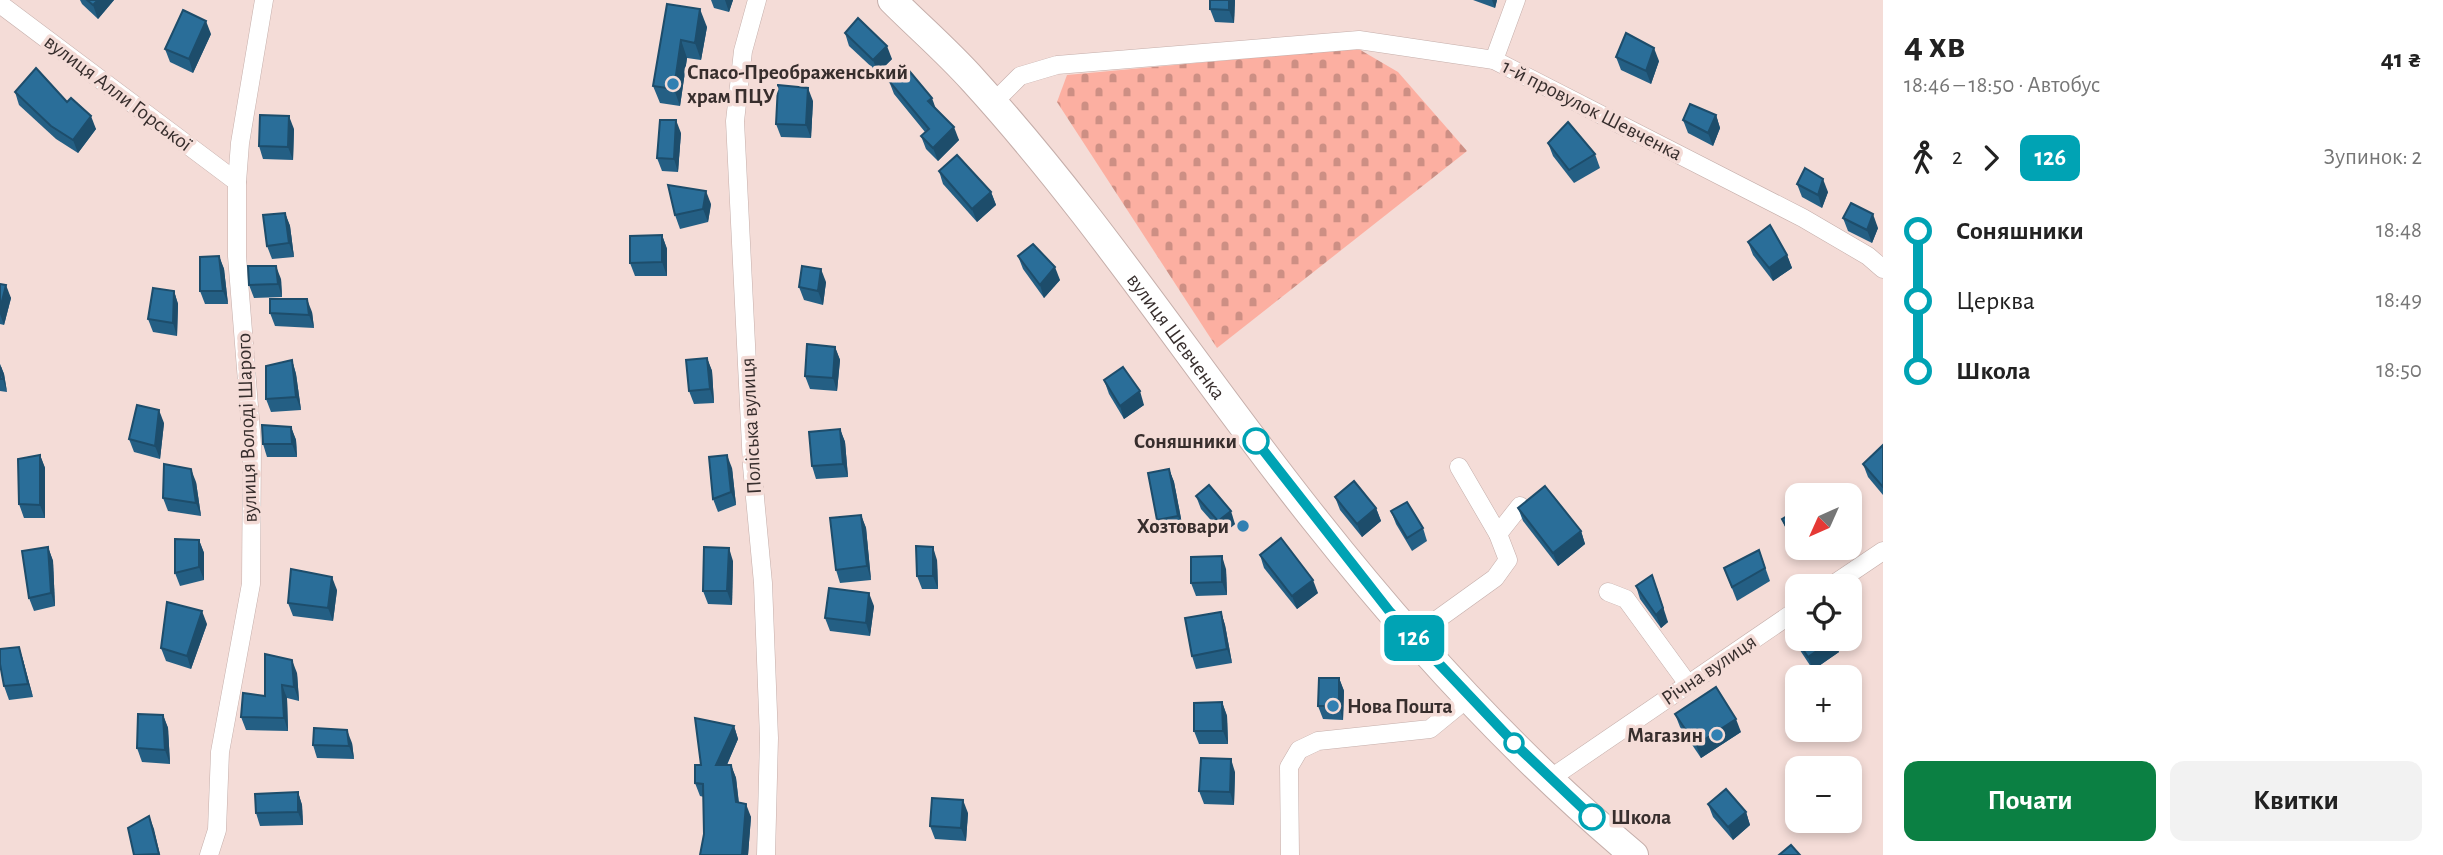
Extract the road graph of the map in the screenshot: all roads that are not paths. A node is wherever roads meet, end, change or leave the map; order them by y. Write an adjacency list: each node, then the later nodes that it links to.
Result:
1 (264, 0): 8 (street, вулиця Володі Шарого)
2 (757, 0): 22 (street, Поліська вулиця)
3 (892, 0): 7 (main road, вулиця Шевченка)
4 (1516, 0): 6 (street)
5 (0, 4): 8 (street, вулиця Алли Горської)
6 (1494, 60): 7 (street, 1-й провулок Шевченка); 9 (street, 1-й провулок Шевченка)
7 (993, 103): 17 (main road, вулиця Шевченка)
8 (237, 182): 21 (street, вулиця Володі Шарого)
9 (1883, 269)
10 (1459, 467): 12 (street)
11 (1520, 506): 12 (street)
12 (1498, 534): 17 (street)
13 (1883, 551): 14 (street)
14 (1849, 574)
15 (1608, 592): 18 (street)
16 (1785, 618): 18 (street, Річна вулиця)
17 (1413, 637): 19 (main road, вулиця Шевченка)
18 (1688, 684): 20 (street, Річна вулиця)
19 (1469, 697): 20 (main road, вулиця Шевченка); 23 (street)
20 (1551, 778): 24 (main road, вулиця Шевченка)
21 (209, 855)
22 (766, 855)
23 (1290, 855)
24 (1634, 855)

